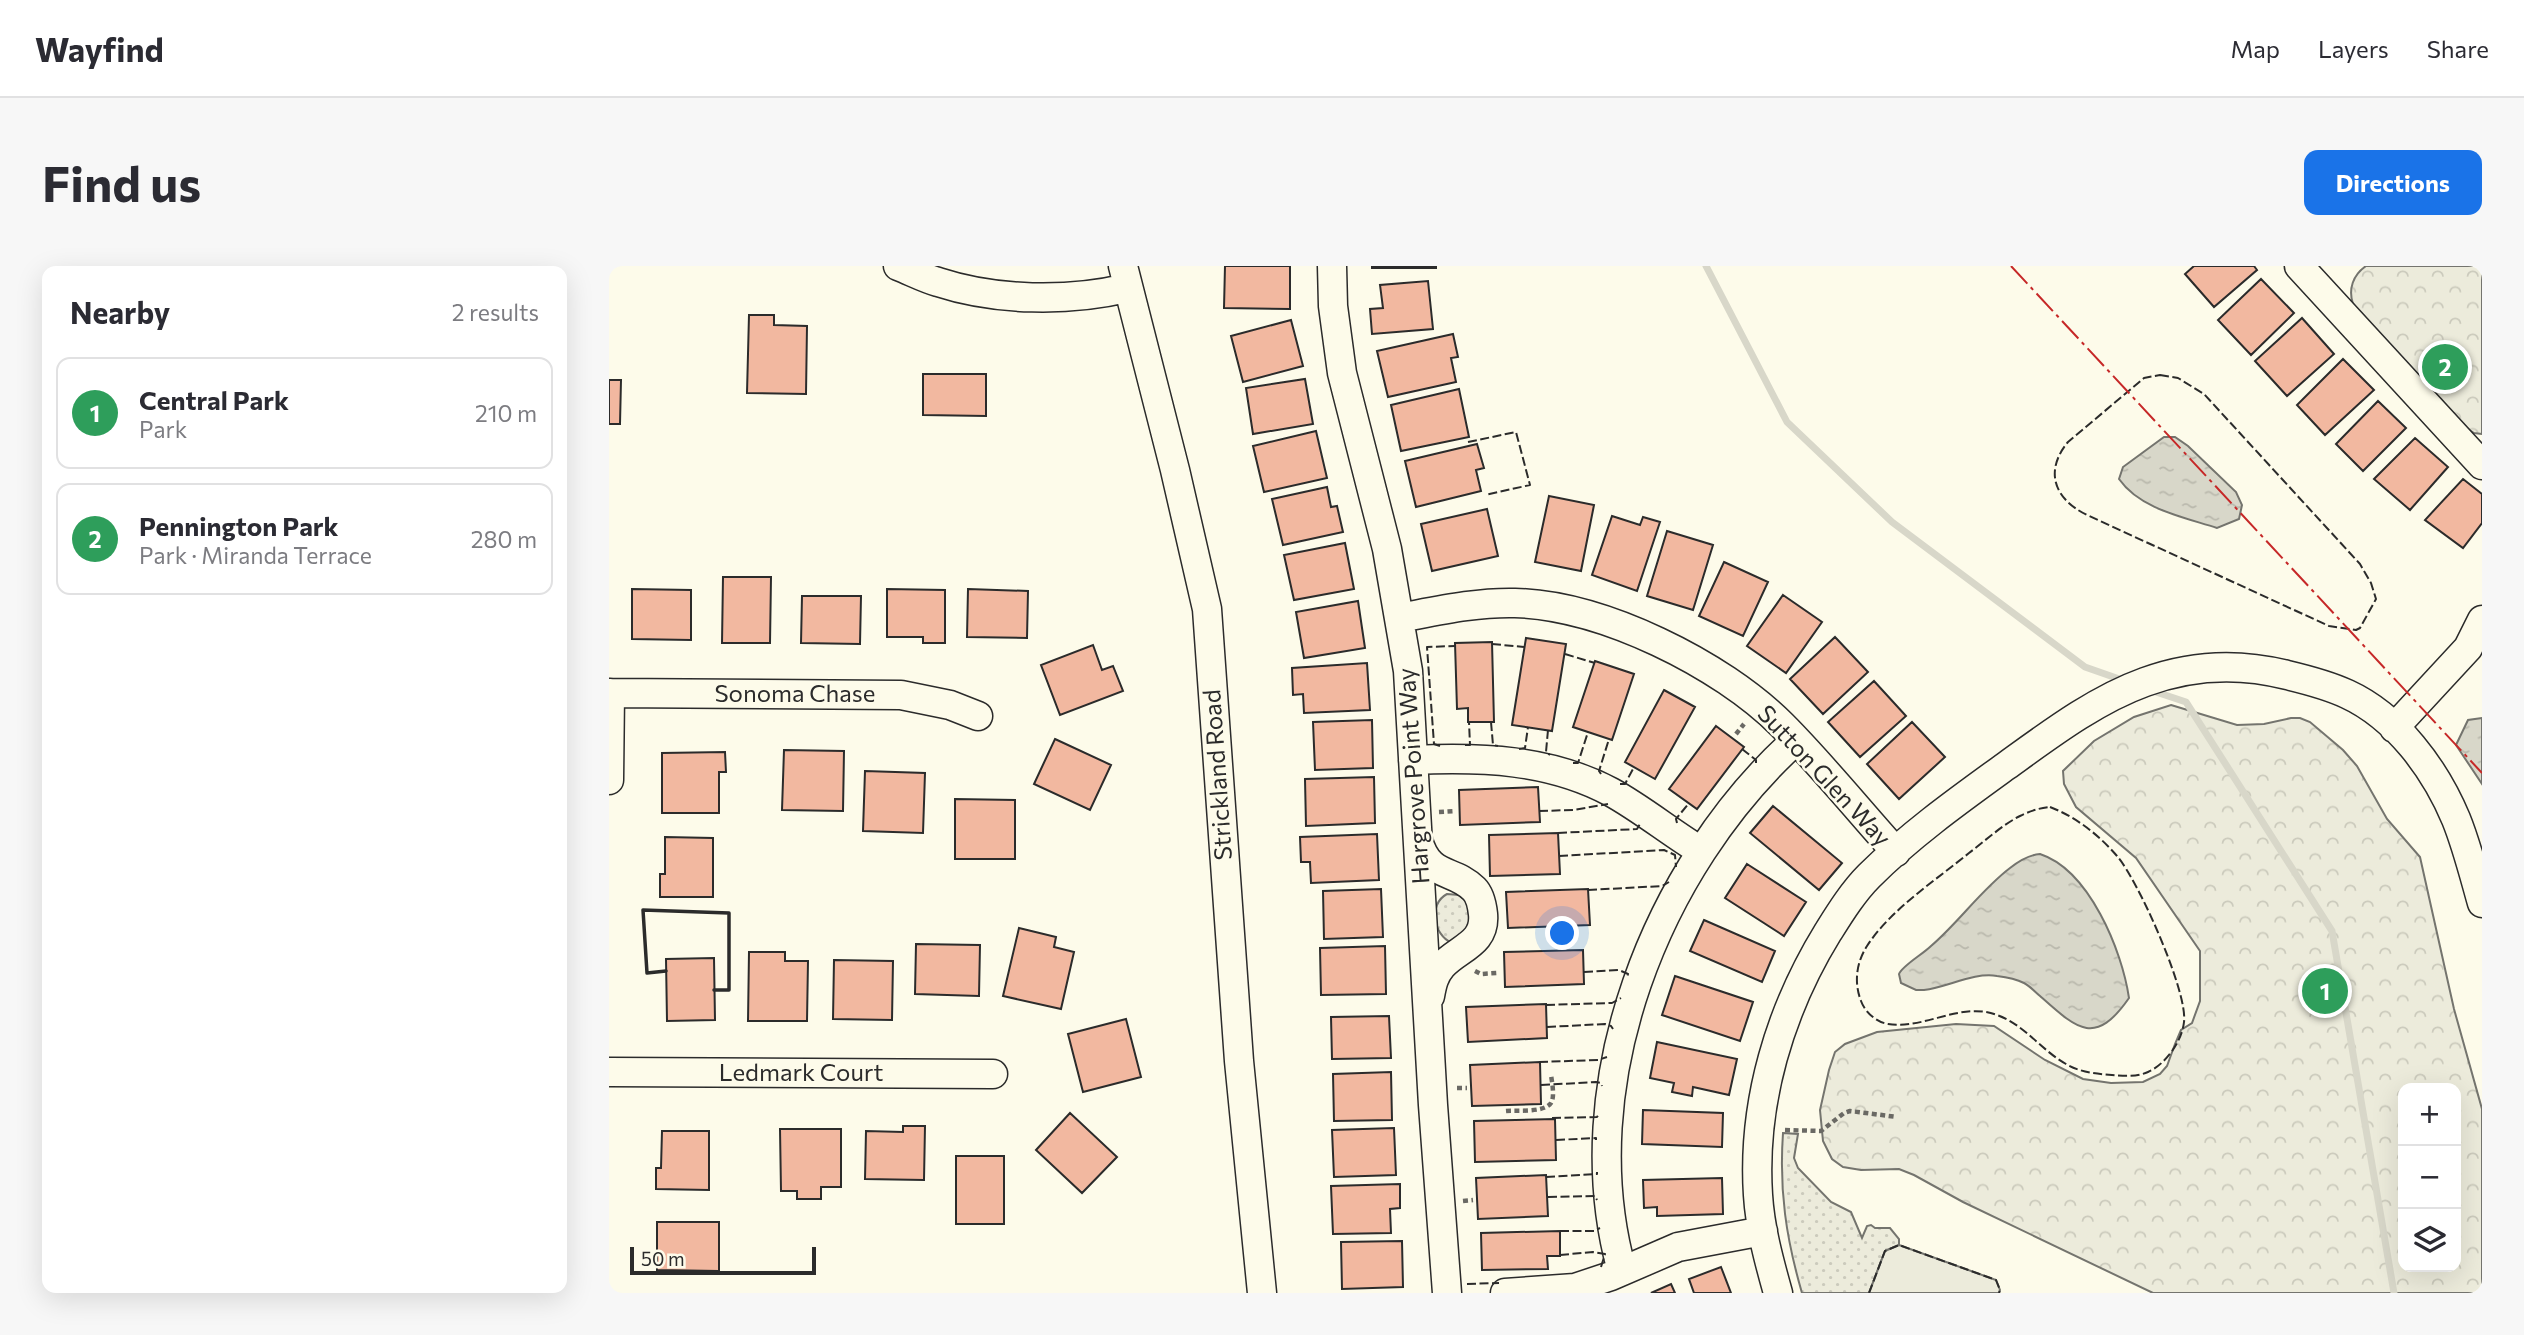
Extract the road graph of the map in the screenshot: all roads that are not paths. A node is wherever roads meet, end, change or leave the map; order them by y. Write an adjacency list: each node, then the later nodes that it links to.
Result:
1 (898, 266): 4 (street)
2 (1332, 266): 6 (street, Hargrove Point Way)
3 (2306, 268): 5 (street)
4 (1125, 277): 23 (street, Strickland Road)
5 (2482, 465)
6 (1399, 618): 11 (street, Sutton Glen Way); 12 (street, Hargrove Point Way)
7 (2482, 620): 10 (street)
8 (609, 693): 9 (street, Sonoma Chase); 13 (street)
9 (978, 716)
10 (2394, 728): 16 (street); 17 (street)
11 (1795, 741): 15 (street); 16 (street, Sutton Glen Way)
12 (1413, 760): 14 (street, Hargrove Point Way); 15 (street)
13 (609, 780)
14 (1418, 839): 18 (street, Hargrove Point Way); 18 (street)
15 (1700, 851): 22 (street)
16 (1896, 852): 21 (street)
17 (2482, 903)
18 (1428, 1006): 24 (street, Hargrove Point Way)
19 (609, 1072): 20 (street, Ledmark Court)
20 (993, 1074)
21 (1763, 1231): 22 (street); 26 (street)
22 (1622, 1271): 25 (street)
23 (1262, 1293)
24 (1447, 1293)
25 (1505, 1293)
26 (1778, 1293)

